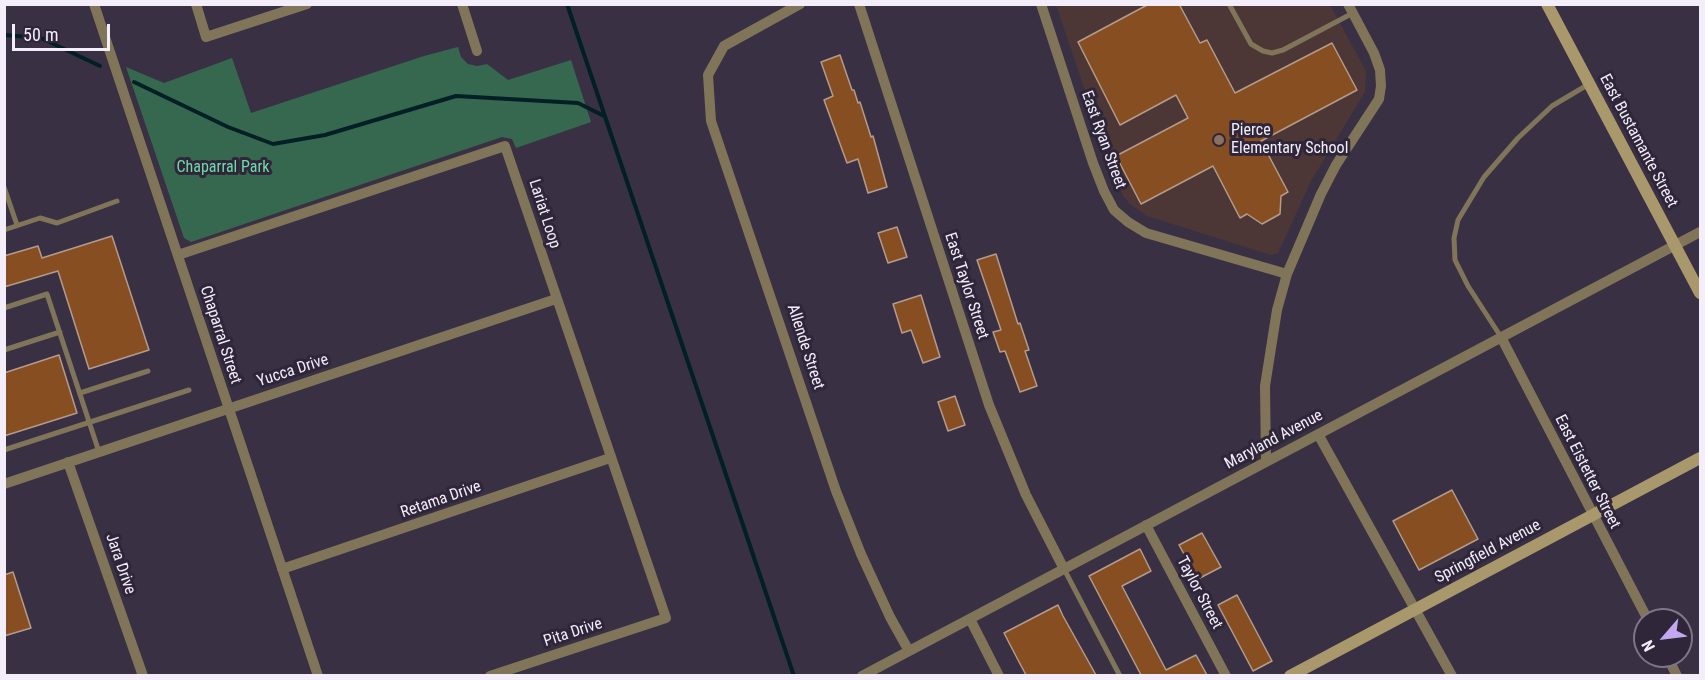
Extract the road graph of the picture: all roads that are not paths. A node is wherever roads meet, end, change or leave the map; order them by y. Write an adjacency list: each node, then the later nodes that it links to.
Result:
1 (94, 4): 19 (street, Chaparral Street)
2 (196, 4): 3 (street)
3 (307, 4)
4 (462, 4): 11 (street)
5 (800, 4): 48 (street, Allende Street)
6 (860, 4): 43 (street, East Taylor Street)
7 (1041, 4): 20 (street, East Ryan Street)
8 (1229, 4): 10 (lane)
9 (1547, 4): 12 (main road, East Bustamante Street)
10 (1351, 9): 20 (street)
11 (477, 51)
12 (1589, 84): 18 (main road, East Bustamante Street); 25 (lane)
13 (4, 187): 15 (lane)
14 (117, 201): 15 (lane)
15 (17, 225): 16 (lane)
16 (4, 230)
17 (1701, 231): 18 (street, Maryland Avenue)
18 (1675, 245): 21 (main road, East Bustamante Street); 25 (street, Maryland Avenue)
19 (178, 255): 22 (street, Lariat Loop); 30 (street, Chaparral Street)
20 (1287, 274): 37 (street)
21 (1701, 293)
22 (556, 299): 30 (street, Yucca Drive); 36 (street, Lariat Loop)
23 (4, 308): 24 (lane)
24 (60, 332): 26 (lane); 29 (lane)
25 (1501, 337): 32 (street, Maryland Avenue); 40 (street, East Eistetter Street)
26 (4, 350)
27 (148, 371): 29 (lane)
28 (189, 390): 31 (lane)
29 (80, 393): 31 (lane)
30 (228, 409): 34 (street, Yucca Drive); 42 (street, Chaparral Street)
31 (89, 422): 33 (lane); 34 (lane)
32 (1318, 434): 37 (street, Maryland Avenue); 45 (street)
33 (4, 450)
34 (99, 452): 38 (street, Yucca Drive)
35 (1701, 458): 40 (main road, Springfield Avenue)
36 (610, 459): 42 (street, Retama Drive); 46 (street, Lariat Loop)
37 (1266, 461): 41 (street, Maryland Avenue)
38 (68, 462): 39 (street, Yucca Drive); 49 (street, Jara Drive)
39 (4, 484)
40 (1593, 515): 44 (street, East Eistetter Street); 45 (main road, Springfield Avenue)
41 (1146, 525): 43 (street, Maryland Avenue); 55 (street, Taylor Street)
42 (282, 569): 50 (street, Chaparral Street)
43 (1064, 569): 47 (street, Maryland Avenue); 54 (lane)
44 (1642, 608)
45 (1417, 609): 56 (main road, Springfield Avenue); 57 (street)
46 (666, 618): 51 (street, Pita Drive)
47 (970, 619): 48 (street, Maryland Avenue); 53 (street)
48 (909, 651): 52 (street, Maryland Avenue)
49 (143, 675)
50 (318, 675)
51 (490, 675)
52 (862, 675)
53 (999, 675)
54 (1120, 675)
55 (1226, 675)
56 (1290, 675)
57 (1452, 675)

